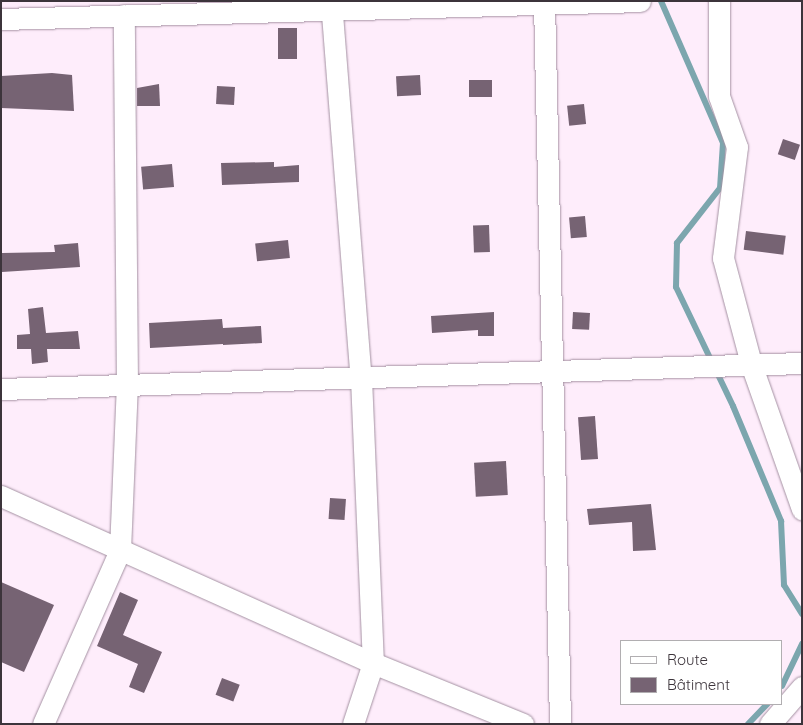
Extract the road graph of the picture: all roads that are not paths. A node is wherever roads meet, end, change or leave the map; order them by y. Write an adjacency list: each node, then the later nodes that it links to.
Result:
1 (640, 1): 3 (street)
2 (719, 1): 8 (street)
3 (544, 3): 4 (street); 9 (street)
4 (332, 5): 5 (street); 10 (street)
5 (124, 15): 6 (street); 11 (street)
6 (1, 18)
7 (802, 363): 8 (street)
8 (752, 367): 9 (street); 14 (street)
9 (555, 373): 10 (street); 21 (street)
10 (361, 378): 11 (street); 16 (street)
11 (127, 385): 12 (street); 15 (street)
12 (1, 389)
13 (1, 496): 15 (street)
14 (802, 508)
15 (120, 550): 16 (street); 18 (street)
16 (373, 663): 19 (street); 20 (street)
17 (802, 687): 22 (street)
18 (43, 724)
19 (353, 724)
20 (522, 724)
21 (560, 724)
22 (770, 724)

